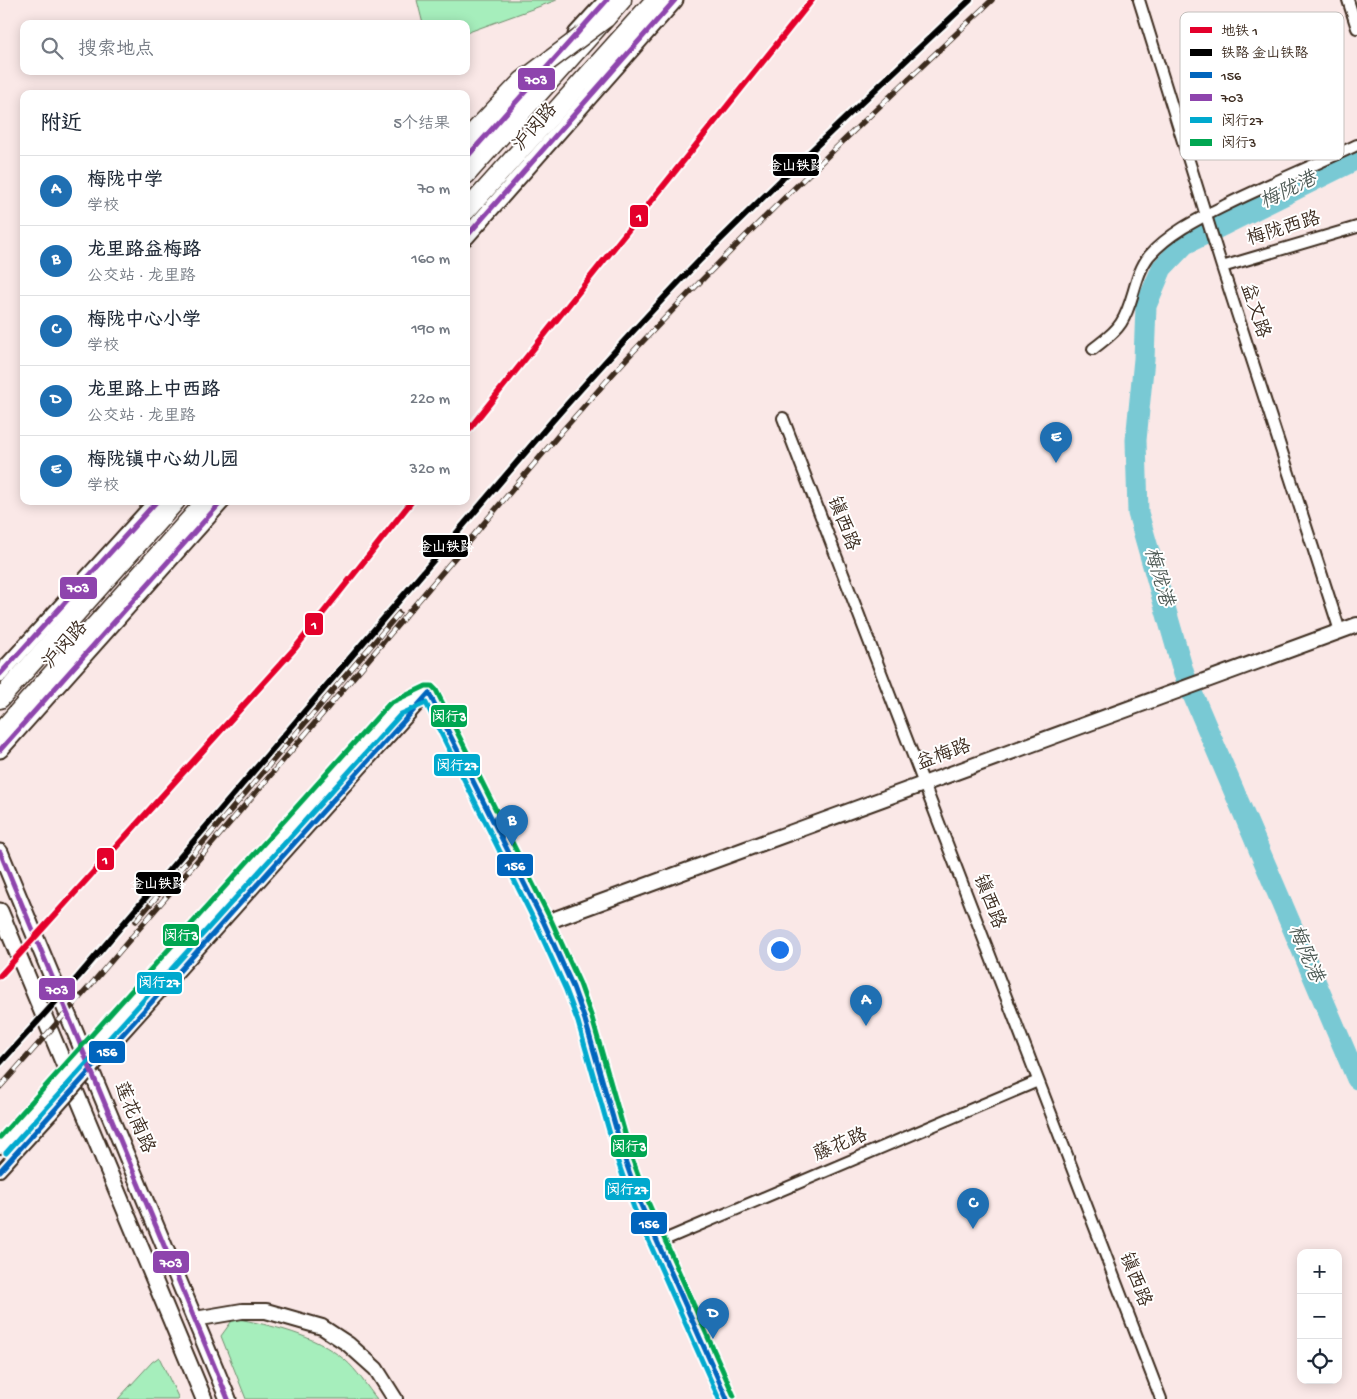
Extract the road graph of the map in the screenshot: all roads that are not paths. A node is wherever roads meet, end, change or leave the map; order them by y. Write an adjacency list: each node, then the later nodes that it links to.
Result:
1 (607, 0): 13 (main road, 沪闵路)
2 (622, 0): 7 (highway)
3 (655, 0): 17 (highway)
4 (675, 0): 20 (main road, 沪闵路)
5 (1139, 0): 9 (street, 益文路)
6 (1348, 0): 8 (street)
7 (606, 18): 10 (highway, bridge); 16 (highway, bridge)
8 (1357, 28)
9 (1180, 132)
10 (470, 136)
11 (1357, 145): 12 (street)
12 (1344, 151)
13 (470, 154)
14 (1189, 160): 18 (street, 益文路)
15 (1325, 160): 18 (street)
16 (470, 171)
17 (470, 207)
18 (1206, 215): 21 (street, 益文路); 22 (street)
19 (1357, 227): 21 (street, 梅陇西路)
20 (470, 232)
21 (1222, 267): 29 (street, 益文路)
22 (1093, 349)
23 (783, 418): 36 (street, 镇西路)
24 (153, 505): 30 (main road, 沪闵路)
25 (172, 505): 33 (highway)
26 (202, 505): 34 (highway)
27 (218, 505): 35 (main road, 沪闵路)
28 (1357, 625): 29 (street, 益梅路)
29 (1340, 631): 36 (street, 益梅路)
30 (7, 662): 31 (main road, 沪闵路)
31 (0, 674)
32 (429, 693): 39 (street); 41 (street, bridge); 42 (street, bridge)
33 (0, 700)
34 (0, 732)
35 (0, 750)
36 (924, 784): 39 (street, 益梅路); 40 (street, 镇西路)
37 (0, 852): 44 (main road, 莲花南路)
38 (0, 911): 45 (main road)
39 (544, 923): 43 (street)
40 (1038, 1081): 43 (street, 藤花路); 49 (street, 镇西路)
41 (0, 1148)
42 (0, 1171)
43 (657, 1243): 48 (street)
44 (195, 1319): 46 (main road, 莲花南路); 47 (street)
45 (204, 1399)
46 (228, 1399)
47 (395, 1399)
48 (727, 1399)
49 (1161, 1399)

